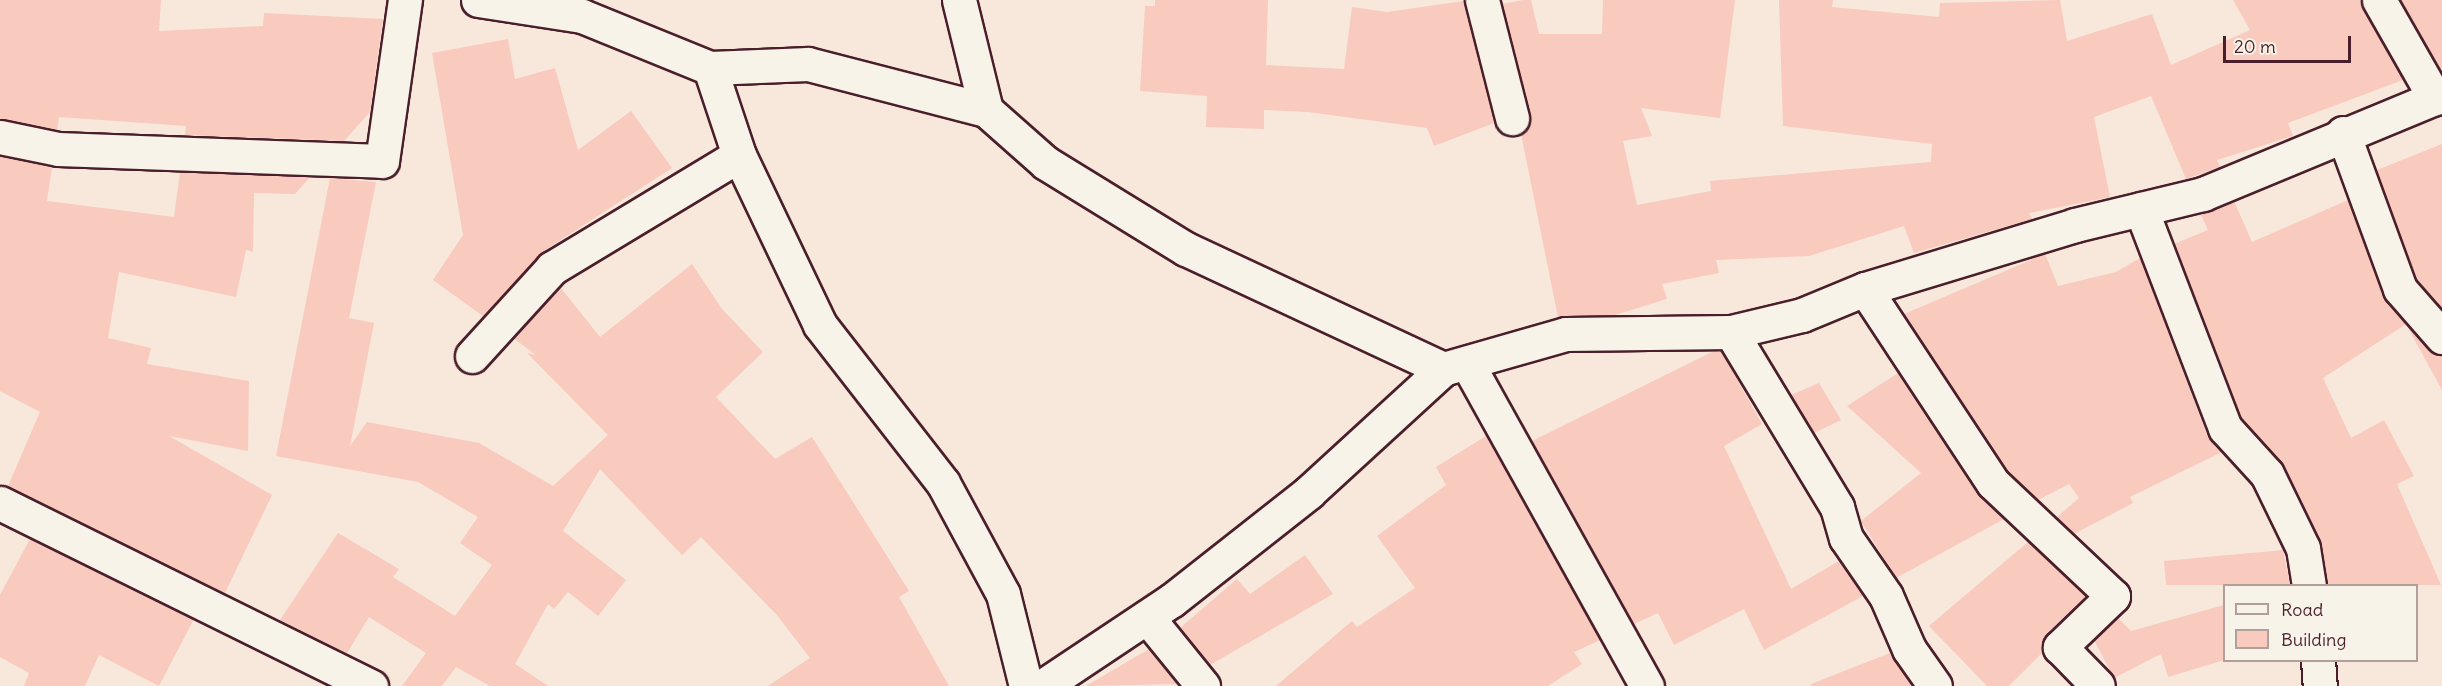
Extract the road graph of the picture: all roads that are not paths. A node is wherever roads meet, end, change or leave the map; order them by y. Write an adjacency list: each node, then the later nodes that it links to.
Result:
1 (405, 0): 11 (street)
2 (478, 0): 6 (street)
3 (959, 0): 8 (street)
4 (1482, 0): 9 (street)
5 (2379, 0): 7 (street)
6 (710, 68): 8 (street); 12 (street)
7 (2438, 97): 10 (street)
8 (987, 110): 18 (street)
9 (1512, 118)
10 (2343, 133): 13 (street); 16 (street)
11 (0, 136)
12 (739, 155): 17 (street); 24 (street)
13 (2141, 209): 14 (street); 20 (street)
14 (1865, 289): 15 (street); 29 (street)
15 (1731, 332): 18 (street); 28 (street)
16 (2442, 337)
17 (472, 356)
18 (1455, 366): 21 (street); 27 (street)
19 (0, 503): 23 (street)
20 (2309, 584)
21 (1147, 617): 25 (street); 26 (street)
22 (2318, 662): 30 (street)
23 (371, 686)
24 (1026, 686)
25 (1043, 686)
26 (1203, 686)
27 (1647, 686)
28 (1935, 686)
29 (2098, 686)
30 (2320, 686)

